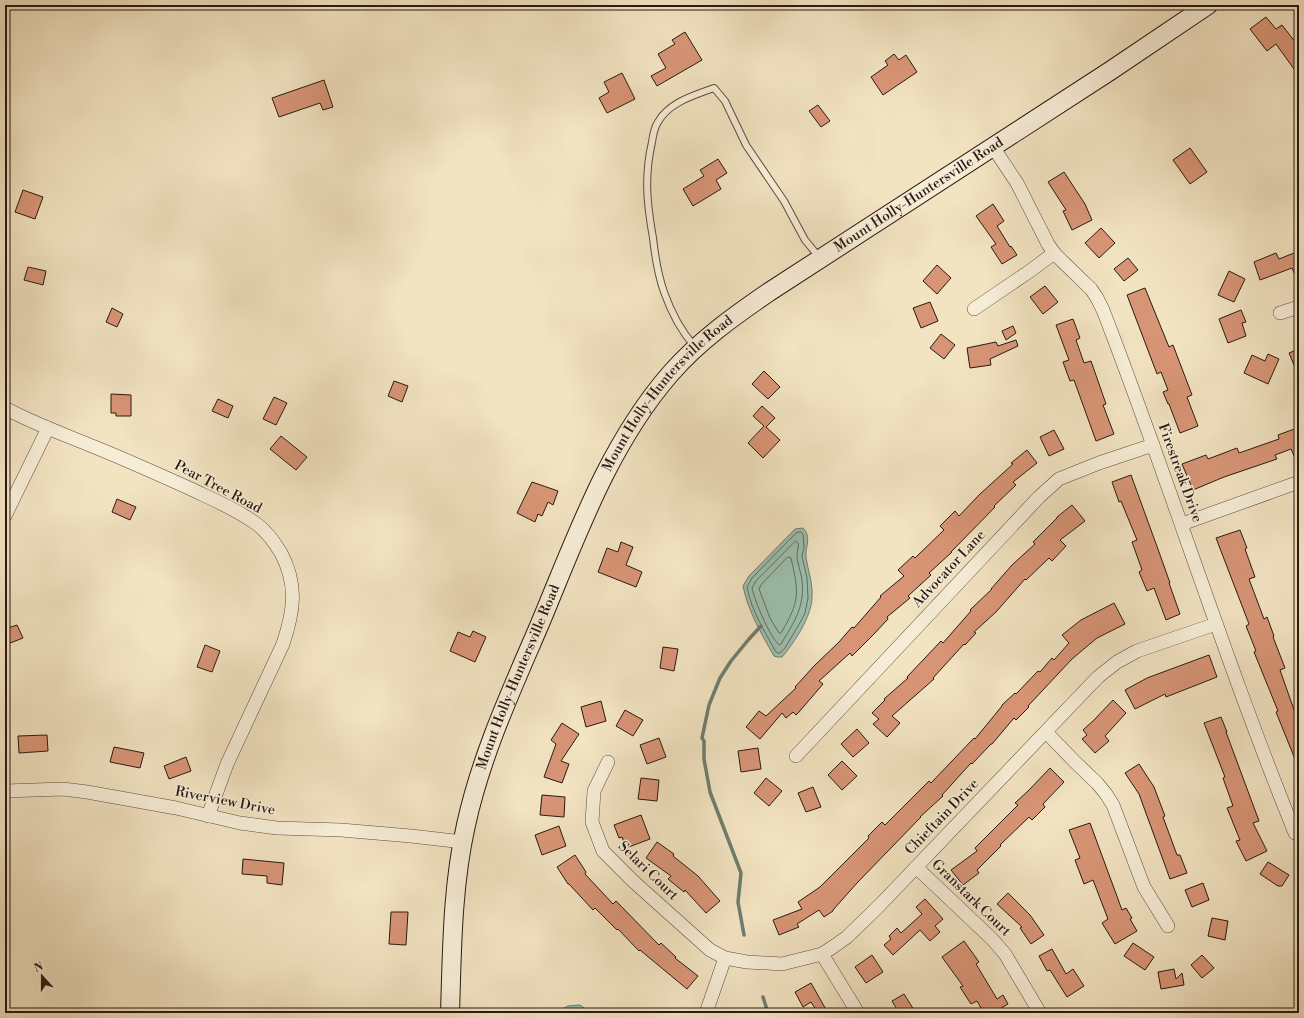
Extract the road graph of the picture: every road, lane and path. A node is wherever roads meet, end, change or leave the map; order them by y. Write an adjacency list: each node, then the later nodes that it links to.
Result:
1 (1208, 5): 2 (main road, Mount Holly-Huntersville Road)
2 (993, 147): 3 (street, Firestreak Drive); 4 (main road, Mount Holly-Huntersville Road)
3 (1054, 253): 6 (street); 11 (street, Firestreak Drive)
4 (820, 259): 8 (main road, Mount Holly-Huntersville Road); 8 (lane)
5 (1299, 307): 7 (street)
6 (974, 309)
7 (1280, 313)
8 (696, 348): 22 (main road, Mount Holly-Huntersville Road)
9 (5, 408): 10 (street, Pear Tree Road)
10 (48, 428): 13 (street); 20 (street, Pear Tree Road)
11 (1153, 445): 14 (street, Firestreak Drive); 17 (street, Advocator Lane)
12 (1299, 482): 14 (street)
13 (5, 516)
14 (1182, 524): 15 (street, Firestreak Drive)
15 (1216, 624): 16 (street, Chieftain Drive); 21 (street, Firestreak Drive)
16 (1046, 732): 23 (street, Chieftain Drive); 24 (street)
17 (796, 756)
18 (608, 762): 26 (street, Selari Court)
19 (5, 791): 20 (street, Riverview Drive)
20 (208, 816): 22 (street, Riverview Drive)
21 (1295, 833)
22 (463, 842): 27 (main road, Mount Holly-Huntersville Road)
23 (916, 867): 25 (street, Chieftain Drive); 30 (street, Granstark Court)
24 (1168, 926)
25 (822, 954): 26 (street, Chieftain Drive); 29 (street)
26 (725, 958): 28 (street)
27 (450, 1013)
28 (706, 1013)
29 (858, 1013)
30 (1040, 1013)

